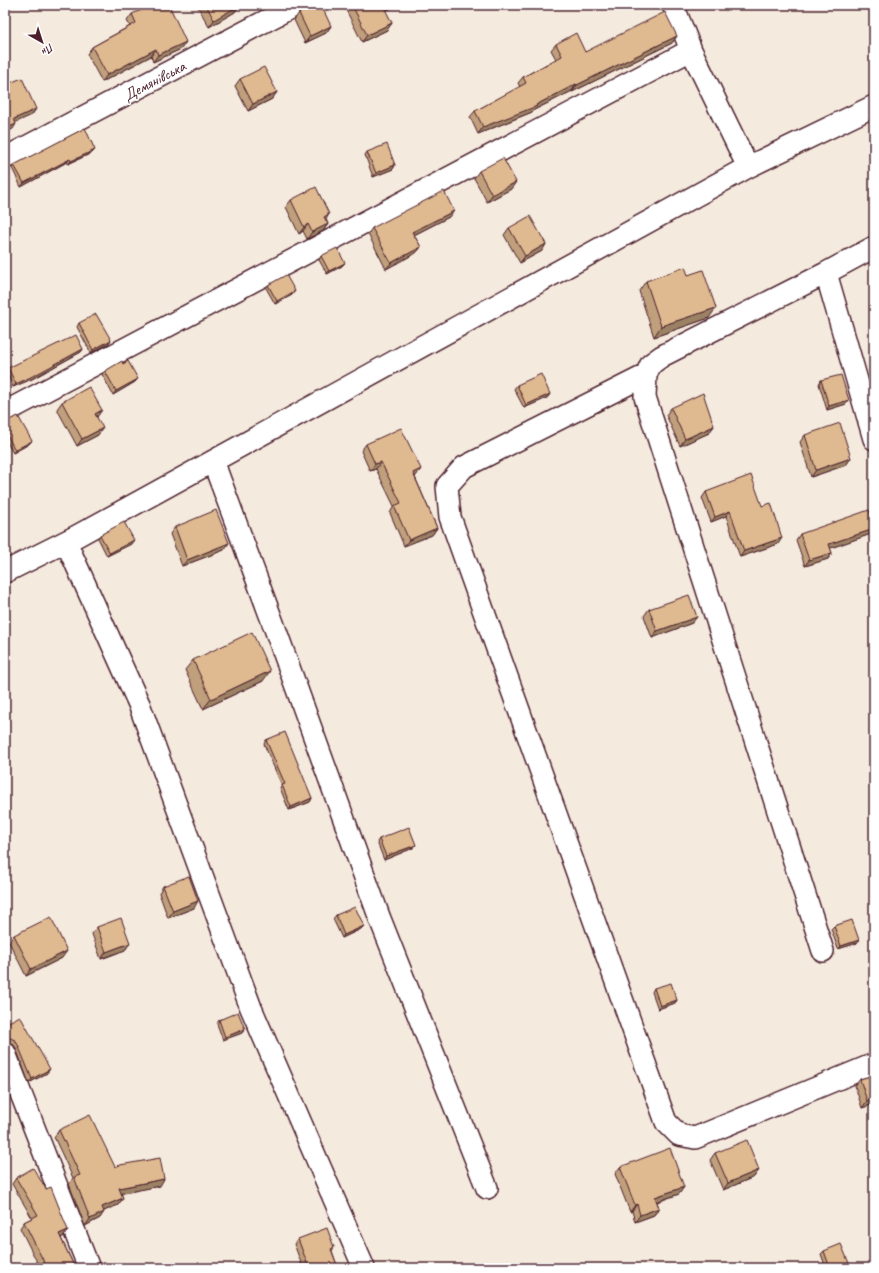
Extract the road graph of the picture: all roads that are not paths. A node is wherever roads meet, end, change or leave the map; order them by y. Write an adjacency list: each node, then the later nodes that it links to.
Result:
1 (296, 5): 5 (street, Демянівська)
2 (673, 5): 3 (street)
3 (692, 50): 6 (street); 10 (street)
4 (874, 106): 6 (street)
5 (8, 156)
6 (748, 167): 12 (street)
7 (874, 247): 8 (street)
8 (826, 273): 9 (street); 11 (street)
9 (646, 375): 15 (street); 17 (street)
10 (5, 412)
11 (874, 439)
12 (213, 461): 13 (street); 18 (street)
13 (66, 542): 14 (street); 20 (street)
14 (5, 572)
15 (823, 951)
16 (5, 1053): 19 (street)
17 (874, 1064)
18 (487, 1188)
19 (89, 1268)
20 (364, 1268)

